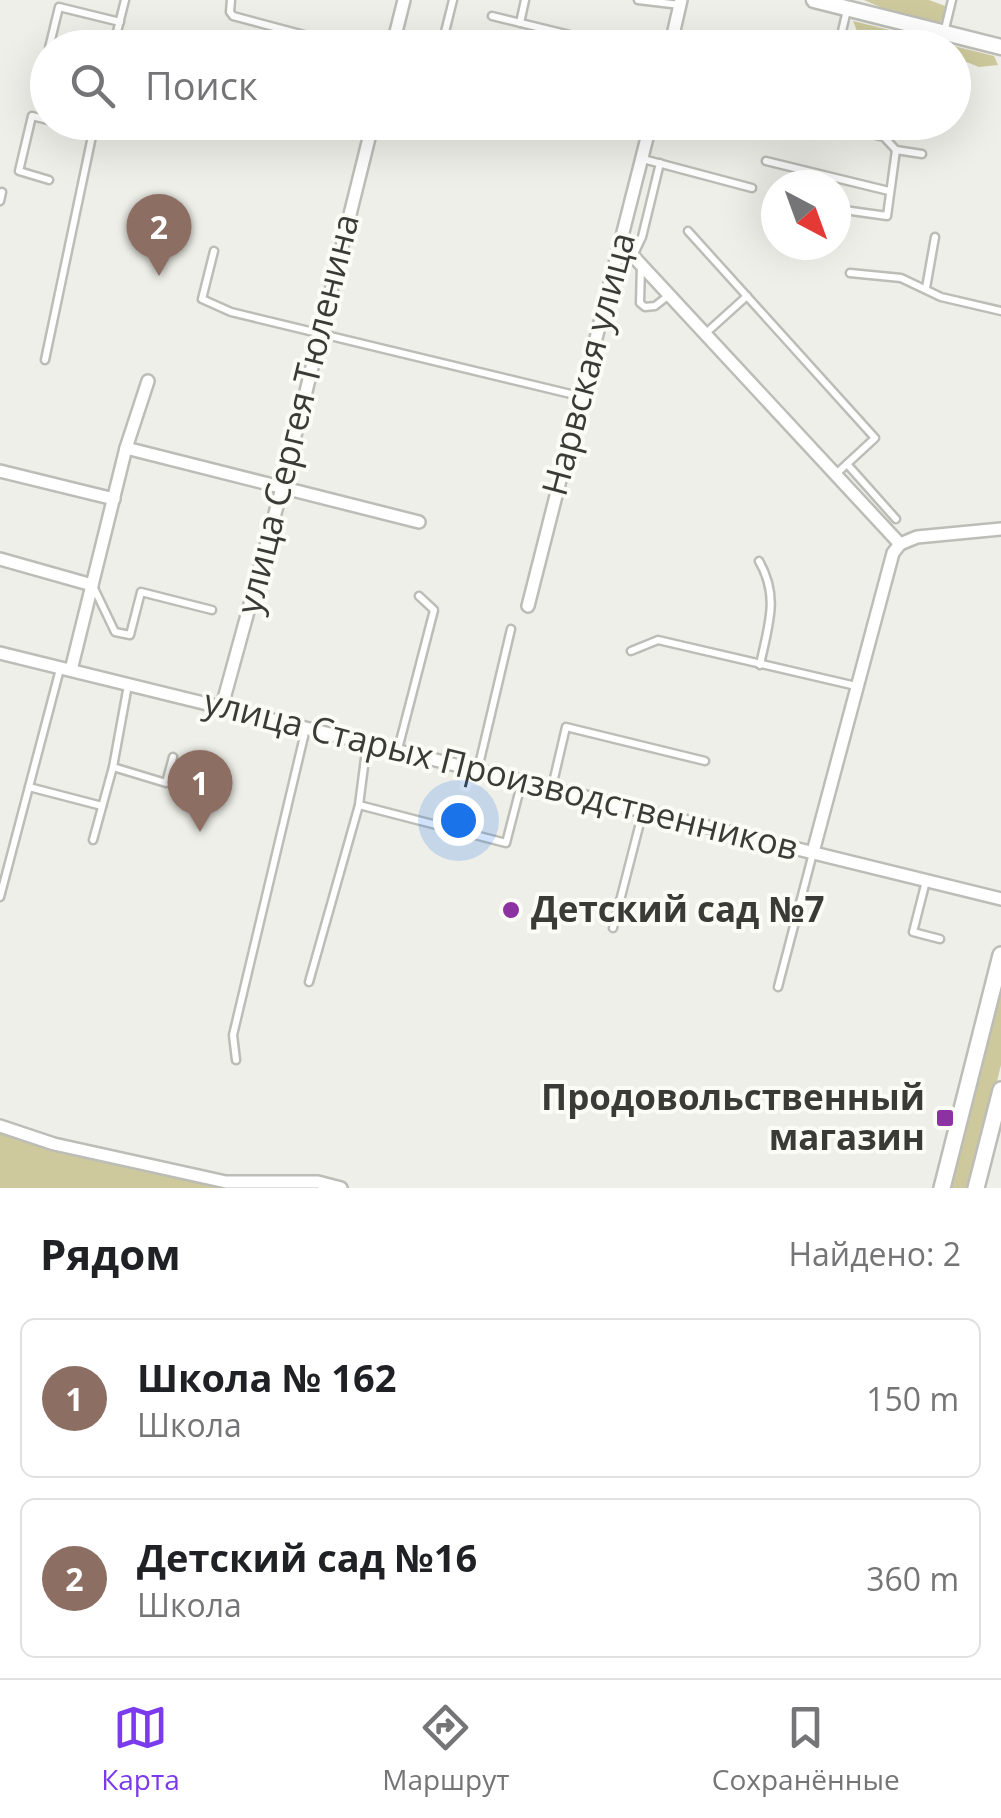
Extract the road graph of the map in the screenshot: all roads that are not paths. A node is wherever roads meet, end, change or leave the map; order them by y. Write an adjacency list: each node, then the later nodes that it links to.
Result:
1 (125, 0): 12 (lane)
2 (231, 0): 16 (lane)
3 (404, 0): 17 (street)
4 (453, 0): 18 (lane)
5 (525, 0): 13 (lane)
6 (638, 0): 9 (lane)
7 (814, 0): 10 (street)
8 (952, 0): 23 (lane)
9 (681, 3): 20 (street)
10 (848, 8): 21 (lane); 22 (street)
11 (492, 16): 13 (lane)
12 (120, 22): 14 (lane); 15 (lane)
13 (520, 23): 19 (lane)
14 (53, 30)
15 (118, 30)
16 (286, 30)
17 (396, 30)
18 (445, 30)
19 (549, 30)
20 (674, 30)
21 (842, 30)
22 (936, 30)
23 (944, 30)
24 (971, 39): 25 (street)
25 (1001, 47)
26 (30, 124): 36 (lane)
27 (91, 140): 54 (lane)
28 (368, 140): 52 (street, улица Сергея Тюленина)
29 (647, 140): 33 (street, Нарвская улица)
30 (887, 140): 31 (lane)
31 (896, 150): 32 (lane); 38 (lane)
32 (922, 154)
33 (642, 159): 35 (lane); 44 (street, Нарвская улица)
34 (766, 161): 38 (lane)
35 (660, 162): 37 (lane); 46 (lane)
36 (49, 180)
37 (752, 188)
38 (889, 191): 41 (lane)
39 (2, 192): 40 (lane)
40 (0, 201)
41 (851, 211)
42 (688, 230): 50 (lane)
43 (935, 236): 48 (lane)
44 (620, 246): 46 (street); 56 (street, Нарвская улица)
45 (214, 251): 52 (lane)
46 (637, 260): 49 (street); 49 (lane)
47 (850, 273): 48 (lane)
48 (926, 288): 51 (lane)
49 (670, 295): 53 (street)
50 (747, 296): 53 (lane); 58 (lane)
51 (1001, 310)
52 (320, 331): 56 (lane); 61 (street, улица Сергея Тюленина)
53 (705, 334): 60 (street)
54 (45, 360)
55 (148, 381): 57 (street)
56 (579, 396): 71 (street, Нарвская улица)
57 (126, 448): 61 (street); 62 (street)
58 (847, 464): 60 (lane); 63 (lane)
59 (0, 471): 62 (street)
60 (836, 474): 66 (street)
61 (282, 488): 64 (street); 80 (street, улица Сергея Тюленина)
62 (114, 499): 69 (street)
63 (896, 519)
64 (419, 522)
65 (1001, 529): 66 (street)
66 (900, 544): 79 (street)
67 (0, 558): 69 (street)
68 (759, 561): 76 (lane)
69 (92, 585): 72 (lane); 77 (street)
70 (419, 596): 83 (lane)
71 (528, 606)
72 (212, 610)
73 (512, 629): 87 (lane)
74 (631, 651): 76 (lane)
75 (0, 653): 77 (street, улица Старых Производственников)
76 (760, 665): 79 (lane)
77 (66, 669): 78 (street, улица Старых Производственников); 89 (lane)
78 (128, 684): 80 (street, улица Старых Производственников); 86 (lane)
79 (857, 686): 95 (street)
80 (222, 706): 81 (street, улица Старых Производственников)
81 (306, 726): 82 (street, улица Старых Производственников); 104 (lane)
82 (368, 742): 83 (street, улица Старых Производственников); 91 (lane)
83 (398, 749): 87 (street, улица Старых Производственников)
84 (172, 756): 86 (lane)
85 (705, 761): 90 (lane)
86 (112, 767): 92 (lane)
87 (478, 769): 88 (street, улица Старых Производственников)
88 (522, 780): 90 (street, улица Старых Производственников); 91 (lane)
89 (29, 787): 92 (lane); 97 (lane)
90 (552, 787): 93 (street, улица Старых Производственников)
91 (358, 805): 102 (lane)
92 (102, 806): 94 (lane)
93 (643, 810): 95 (street, улица Старых Производственников); 99 (lane)
94 (94, 840)
95 (813, 852): 96 (street, улица Старых Производственников); 103 (lane)
96 (926, 880): 98 (street, улица Старых Производственников); 100 (lane)
97 (0, 897)
98 (1001, 899)
99 (613, 928)
100 (940, 939)
101 (1001, 955): 108 (main road)
102 (309, 982)
103 (778, 987)
104 (236, 1060)
105 (1001, 1090): 109 (main road)
106 (0, 1126): 107 (street)
107 (342, 1188)
108 (942, 1188)
109 (976, 1188)

